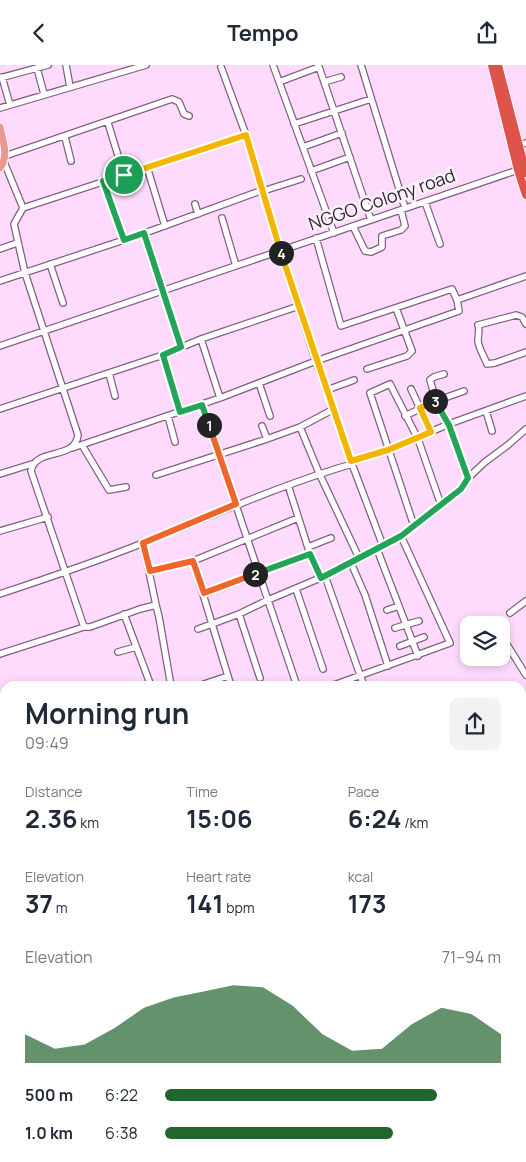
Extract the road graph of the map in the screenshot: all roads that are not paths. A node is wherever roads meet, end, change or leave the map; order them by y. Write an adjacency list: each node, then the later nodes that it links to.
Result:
1 (48, 65): 9 (street)
2 (66, 65): 14 (street)
3 (146, 65): 14 (street)
4 (273, 65): 12 (street)
5 (361, 65): 16 (street)
6 (492, 65): 33 (highway)
7 (498, 65): 27 (highway)
8 (222, 67): 25 (street)
9 (37, 68): 10 (street); 15 (street)
10 (1, 77): 17 (street)
11 (341, 77): 13 (street)
12 (279, 82): 13 (street); 22 (street)
13 (324, 82): 19 (street)
14 (70, 87): 15 (street)
15 (44, 94): 17 (street)
16 (371, 99): 19 (street); 43 (street)
17 (10, 105): 18 (street)
18 (0, 108)
19 (334, 110): 22 (street); 24 (street)
20 (189, 116): 21 (street)
21 (108, 123): 26 (street); 35 (street)
22 (294, 124): 28 (street)
23 (0, 127): 31 (main road)
24 (342, 133): 28 (street); 29 (street)
25 (246, 135): 32 (street); 38 (street)
26 (65, 137): 30 (street); 31 (street)
27 (522, 144): 33 (highway)
28 (303, 147): 34 (street)
29 (350, 157): 34 (street); 46 (street)
30 (71, 161)
31 (3, 162): 42 (street)
32 (148, 167): 35 (street); 47 (street)
33 (523, 170): 39 (highway); 40 (street, NGGO Colony road)
34 (311, 171): 50 (street)
35 (124, 175): 37 (street)
36 (301, 179): 38 (street)
37 (103, 181): 42 (street); 52 (street)
38 (263, 191): 44 (street); 56 (street)
39 (526, 195)
40 (425, 202): 43 (street, NGGO Colony road); 54 (street)
41 (195, 204): 44 (street)
42 (23, 208): 53 (street)
43 (403, 209): 46 (street, NGGO Colony road); 48 (street)
44 (198, 214): 47 (street)
45 (222, 218): 58 (street)
46 (371, 220): 48 (street, NGGO Colony road)
47 (165, 226): 49 (street)
48 (354, 226): 50 (street, NGGO Colony road)
49 (144, 233): 52 (street); 62 (street)
50 (334, 233): 51 (street, NGGO Colony road)
51 (316, 238): 56 (street, NGGO Colony road); 66 (street)
52 (124, 240): 57 (street)
53 (17, 243): 55 (street); 59 (street)
54 (440, 244)
55 (0, 249)
56 (280, 251): 58 (street, NGGO Colony road); 65 (street)
57 (50, 265): 59 (street); 64 (street)
58 (236, 266): 62 (street, NGGO Colony road)
59 (25, 273): 61 (street); 69 (street)
60 (526, 275): 63 (street)
61 (0, 281)
62 (162, 291): 69 (street, NGGO Colony road); 72 (street)
63 (457, 300): 66 (street); 68 (street)
64 (63, 303)
65 (299, 306): 70 (street); 75 (street)
66 (396, 308): 68 (street)
67 (526, 324): 73 (street)
68 (404, 329): 75 (street); 76 (street)
69 (43, 332): 71 (street, NGGO Colony road); 81 (street)
70 (201, 339): 72 (street); 87 (street)
71 (0, 346)
72 (181, 347): 74 (street)
73 (526, 352)
74 (163, 355): 77 (street); 94 (street)
75 (316, 361): 80 (street); 83 (street)
76 (367, 369)
77 (109, 373): 81 (street); 86 (street)
78 (444, 374): 88 (street)
79 (354, 380): 83 (street)
80 (259, 383): 87 (street); 96 (street)
81 (63, 389): 91 (street); 108 (street)
82 (411, 389): 90 (street)
83 (327, 390): 92 (street)
84 (464, 391): 88 (street)
85 (526, 396): 93 (street)
86 (115, 397)
87 (220, 399): 89 (street)
88 (436, 401): 90 (street); 98 (street)
89 (202, 405): 94 (street); 110 (street)
90 (420, 408): 97 (street); 103 (street)
91 (0, 409)
92 (334, 409): 100 (street); 111 (street)
93 (486, 411): 98 (street); 102 (street)
94 (180, 412): 95 (street)
95 (168, 416): 106 (street); 107 (street)
96 (270, 416)
97 (405, 416): 105 (street); 109 (street)
98 (449, 425): 103 (street); 116 (street)
99 (262, 426): 104 (street)
100 (300, 427): 104 (street); 113 (street)
101 (526, 429): 116 (street)
102 (492, 431)
103 (431, 432): 105 (street)
104 (267, 439): 110 (street)
105 (418, 439): 109 (street); 120 (street)
106 (175, 442)
107 (82, 445): 108 (street); 118 (street)
108 (72, 449): 112 (street)
109 (388, 450): 111 (street); 123 (street)
110 (219, 455): 115 (street); 119 (street)
111 (351, 463): 113 (street); 129 (street)
112 (32, 464): 114 (street); 121 (street)
113 (319, 473): 117 (street); 133 (street)
114 (0, 474)
115 (156, 475)
116 (468, 478): 120 (street)
117 (288, 485): 119 (street); 122 (street)
118 (126, 487)
119 (236, 504): 127 (street); 128 (street)
120 (441, 505): 123 (street)
121 (48, 517): 124 (street); 136 (street)
122 (298, 518): 127 (street); 130 (street)
123 (414, 526): 125 (street)
124 (0, 531)
125 (401, 536): 129 (street); 164 (street)
126 (331, 538): 130 (street)
127 (247, 539): 134 (street); 138 (street)
128 (143, 543): 136 (street); 137 (street)
129 (383, 546): 131 (street)
130 (308, 547): 132 (street)
131 (377, 549): 133 (street); 146 (street)
132 (310, 554): 138 (street); 139 (street)
133 (359, 558): 135 (street)
134 (193, 561): 137 (street); 141 (street)
135 (351, 563): 139 (street); 165 (street)
136 (66, 571): 142 (street); 154 (street)
137 (150, 571): 145 (street)
138 (258, 573): 141 (street); 143 (street)
139 (323, 577): 140 (street); 169 (street)
140 (296, 589): 143 (street); 166 (street)
141 (204, 593): 152 (street)
142 (0, 594)
143 (268, 600): 149 (street); 175 (street)
144 (526, 601): 148 (street)
145 (156, 605): 150 (street); 172 (street)
146 (399, 606): 147 (street); 153 (street)
147 (387, 610)
148 (510, 613)
149 (239, 614): 152 (street); 170 (street)
150 (124, 615): 154 (street); 160 (street)
151 (419, 621): 153 (street)
152 (212, 624): 156 (street); 168 (street)
153 (406, 625): 155 (street); 158 (street)
154 (84, 627): 163 (street)
155 (395, 628)
156 (198, 629)
157 (424, 637): 158 (street)
158 (412, 642): 159 (street); 164 (street)
159 (400, 646)
160 (136, 647): 162 (street); 171 (street)
161 (510, 649): 167 (street)
162 (118, 651)
163 (0, 654)
164 (418, 656): 165 (street)
165 (388, 666): 169 (street)
166 (323, 669)
167 (526, 675)
168 (228, 676): 173 (street); 174 (street)
169 (360, 676): 176 (street); 177 (street)
170 (260, 678)
171 (150, 681)
172 (169, 681)
173 (213, 681)
174 (230, 681)
175 (296, 681)
176 (346, 681)
177 (362, 681)

